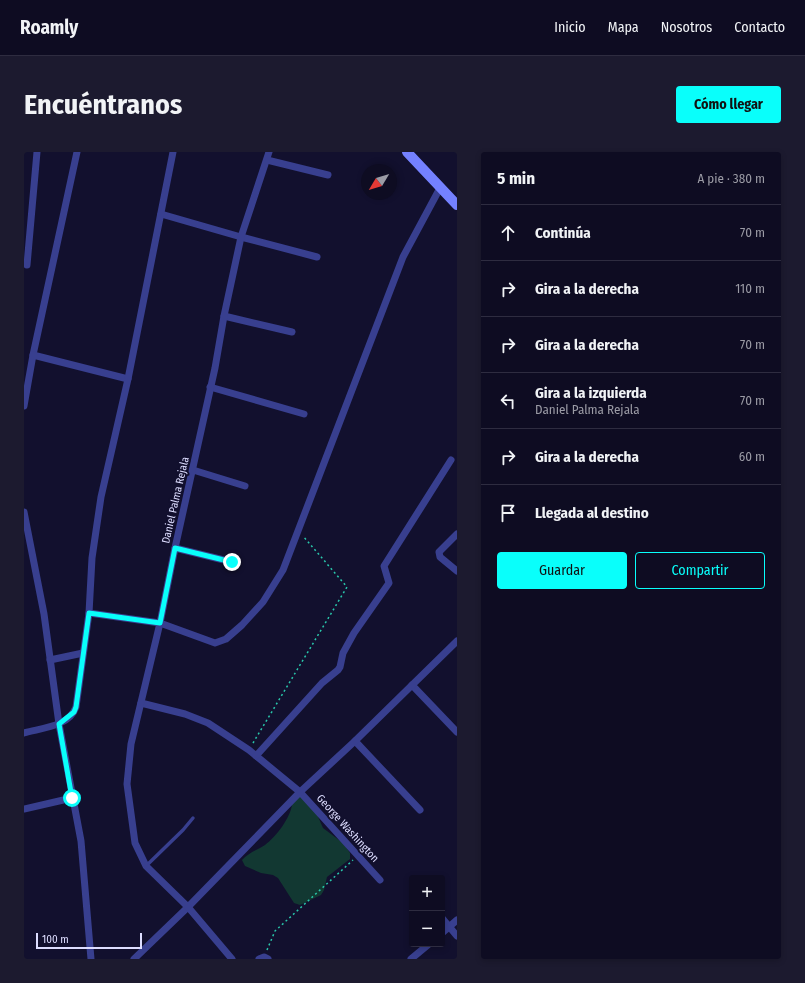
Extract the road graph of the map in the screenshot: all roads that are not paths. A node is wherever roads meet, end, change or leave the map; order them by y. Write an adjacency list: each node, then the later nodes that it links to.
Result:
1 (37, 152): 13 (street)
2 (78, 152): 16 (street)
3 (173, 152): 10 (street)
4 (269, 152): 6 (street, Daniel Palma Rejala)
5 (407, 152): 8 (main road)
6 (267, 160): 7 (street); 11 (street, Daniel Palma Rejala)
7 (328, 176)
8 (440, 188): 9 (main road); 30 (street)
9 (456, 202)
10 (161, 214): 11 (street); 17 (street)
11 (241, 237): 12 (street); 14 (street, Daniel Palma Rejala)
12 (317, 257)
13 (27, 265)
14 (224, 316): 15 (street); 18 (street, Daniel Palma Rejala)
15 (292, 332)
16 (33, 355): 17 (street); 19 (street)
17 (128, 379): 29 (street)
18 (210, 388): 20 (street); 22 (street, Daniel Palma Rejala)
19 (24, 406)
20 (304, 414)
21 (451, 460): 40 (street)
22 (193, 470): 23 (street); 26 (street, Daniel Palma Rejala)
23 (245, 486)
24 (24, 512): 33 (street)
25 (457, 534): 28 (street)
26 (175, 548): 27 (street); 30 (street, Daniel Palma Rejala)
27 (232, 562)
28 (457, 571)
29 (89, 613): 30 (street); 32 (street)
30 (160, 623): 35 (street, Daniel Palma Rejala)
31 (457, 641): 34 (street)
32 (83, 654): 33 (street); 36 (street)
33 (50, 660): 36 (street)
34 (412, 685): 38 (street); 39 (street)
35 (141, 703): 40 (street, George Washington); 46 (street, Daniel Palma Rejala)
36 (59, 724): 37 (street); 42 (street)
37 (24, 732)
38 (457, 732)
39 (355, 741): 41 (street); 44 (street)
40 (256, 756): 41 (street, George Washington)
41 (300, 792): 47 (street, George Washington); 48 (street)
42 (72, 798): 43 (street); 55 (street)
43 (24, 809)
44 (420, 810)
45 (192, 818): 46 (lane)
46 (146, 866): 48 (street, Daniel Palma Rejala)
47 (380, 880)
48 (188, 907): 56 (street); 57 (street, Daniel Palma Rejala)
49 (457, 920): 51 (street)
50 (445, 922): 51 (street)
51 (449, 927): 52 (street); 53 (street)
52 (445, 930)
53 (457, 936)
54 (425, 947): 58 (street)
55 (91, 959)
56 (134, 959)
57 (232, 959)
58 (411, 959)

